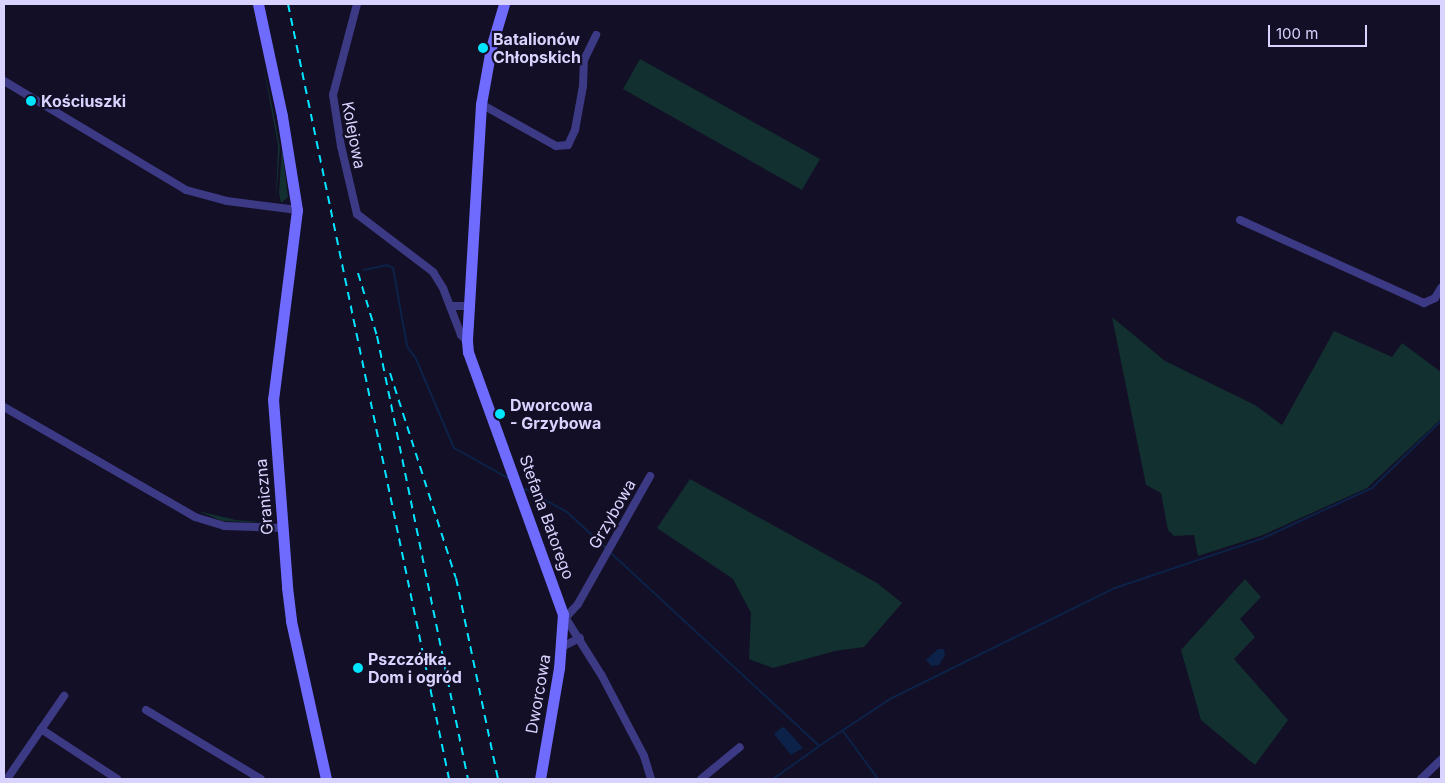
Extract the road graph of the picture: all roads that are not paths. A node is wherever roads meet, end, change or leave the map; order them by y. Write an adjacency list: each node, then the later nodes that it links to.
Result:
1 (258, 4): 7 (street, Graniczna)
2 (357, 4): 8 (street, Kolejowa)
3 (504, 4): 6 (street)
4 (596, 35): 6 (street)
5 (4, 81): 7 (street)
6 (481, 104): 12 (street)
7 (297, 210): 16 (street, Graniczna)
8 (357, 214): 11 (street, Stefana Batorego)
9 (1240, 220): 10 (street)
10 (1441, 288)
11 (450, 306): 12 (street); 13 (street, Stefana Batorego)
12 (469, 306): 13 (street)
13 (467, 340): 17 (street, Stefana Batorego)
14 (4, 407): 16 (street)
15 (650, 476): 17 (street, Grzybowa)
16 (283, 528): 28 (street, Graniczna)
17 (565, 615): 18 (street, Stefana Batorego); 19 (street, Dworcowa)
18 (580, 638): 19 (street); 30 (street, Stefana Batorego)
19 (562, 647): 29 (street, Dworcowa)
20 (64, 696): 22 (street)
21 (146, 710): 27 (street)
22 (41, 729): 25 (street); 26 (street)
23 (740, 747): 31 (street)
24 (1441, 760): 32 (street)
25 (7, 779)
26 (117, 779)
27 (261, 779)
28 (326, 779)
29 (540, 779)
30 (651, 779)
31 (701, 779)
32 (1421, 779)

